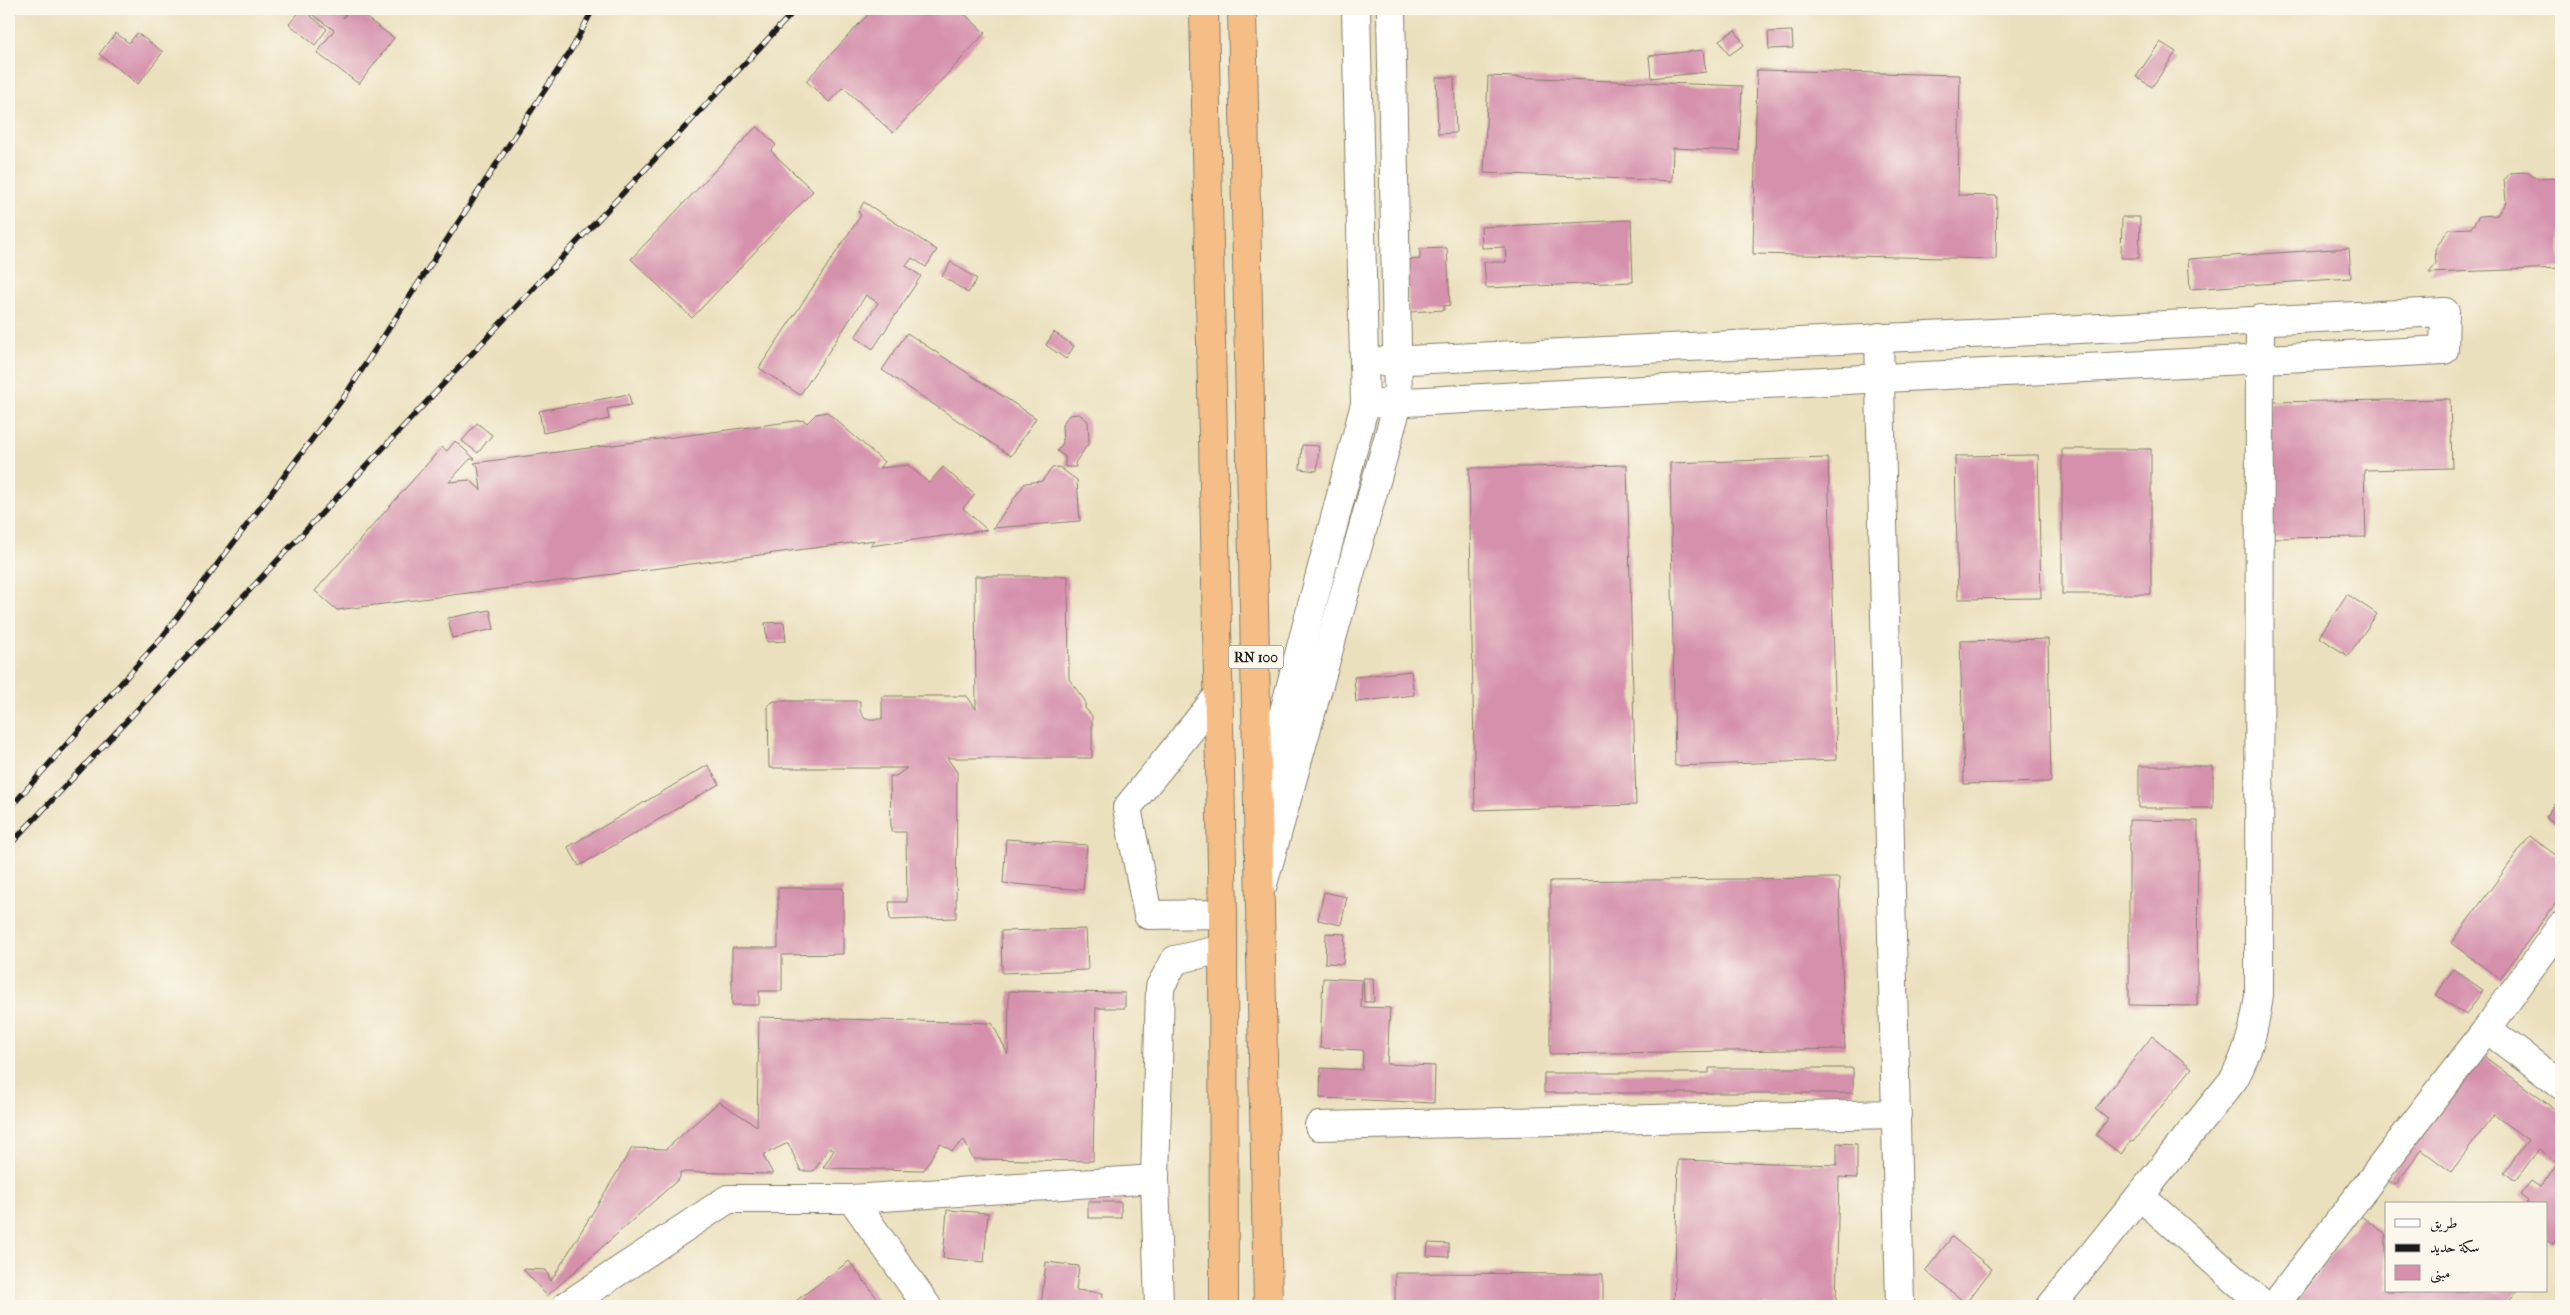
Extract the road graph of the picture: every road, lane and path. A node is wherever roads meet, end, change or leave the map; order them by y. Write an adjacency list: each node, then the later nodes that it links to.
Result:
1 (1204, 9): 13 (highway, RN 100)
2 (1242, 9): 14 (highway, RN 100)
3 (1356, 9): 9 (street)
4 (1391, 9): 7 (street)
5 (2260, 319): 6 (street); 8 (street); 8 (street)
6 (1879, 337): 7 (street); 10 (street)
7 (1398, 360): 9 (street); 11 (street)
8 (2260, 360): 10 (street); 24 (street)
9 (1365, 362): 12 (street)
10 (1881, 379): 11 (street); 21 (street)
11 (1398, 403): 12 (street); 15 (street)
12 (1365, 404): 14 (street)
13 (1218, 696): 16 (highway, RN 100); 16 (street)
14 (1259, 807): 15 (highway, RN 100)
15 (1261, 890): 30 (highway, RN 100)
16 (1223, 914): 18 (highway, RN 100)
17 (2561, 926): 19 (street)
18 (1223, 949): 23 (street); 29 (highway, RN 100)
19 (2487, 1029): 20 (street); 34 (street)
20 (2561, 1085)
21 (1897, 1114): 22 (street); 31 (street)
22 (1319, 1126)
23 (1156, 1179): 25 (street); 28 (street)
24 (2140, 1196): 32 (street); 33 (street)
25 (852, 1199): 26 (street); 27 (street)
26 (566, 1306)
27 (927, 1306)
28 (1159, 1306)
29 (1224, 1306)
30 (1268, 1306)
31 (1900, 1306)
32 (2051, 1306)
33 (2265, 1306)
34 (2274, 1306)

